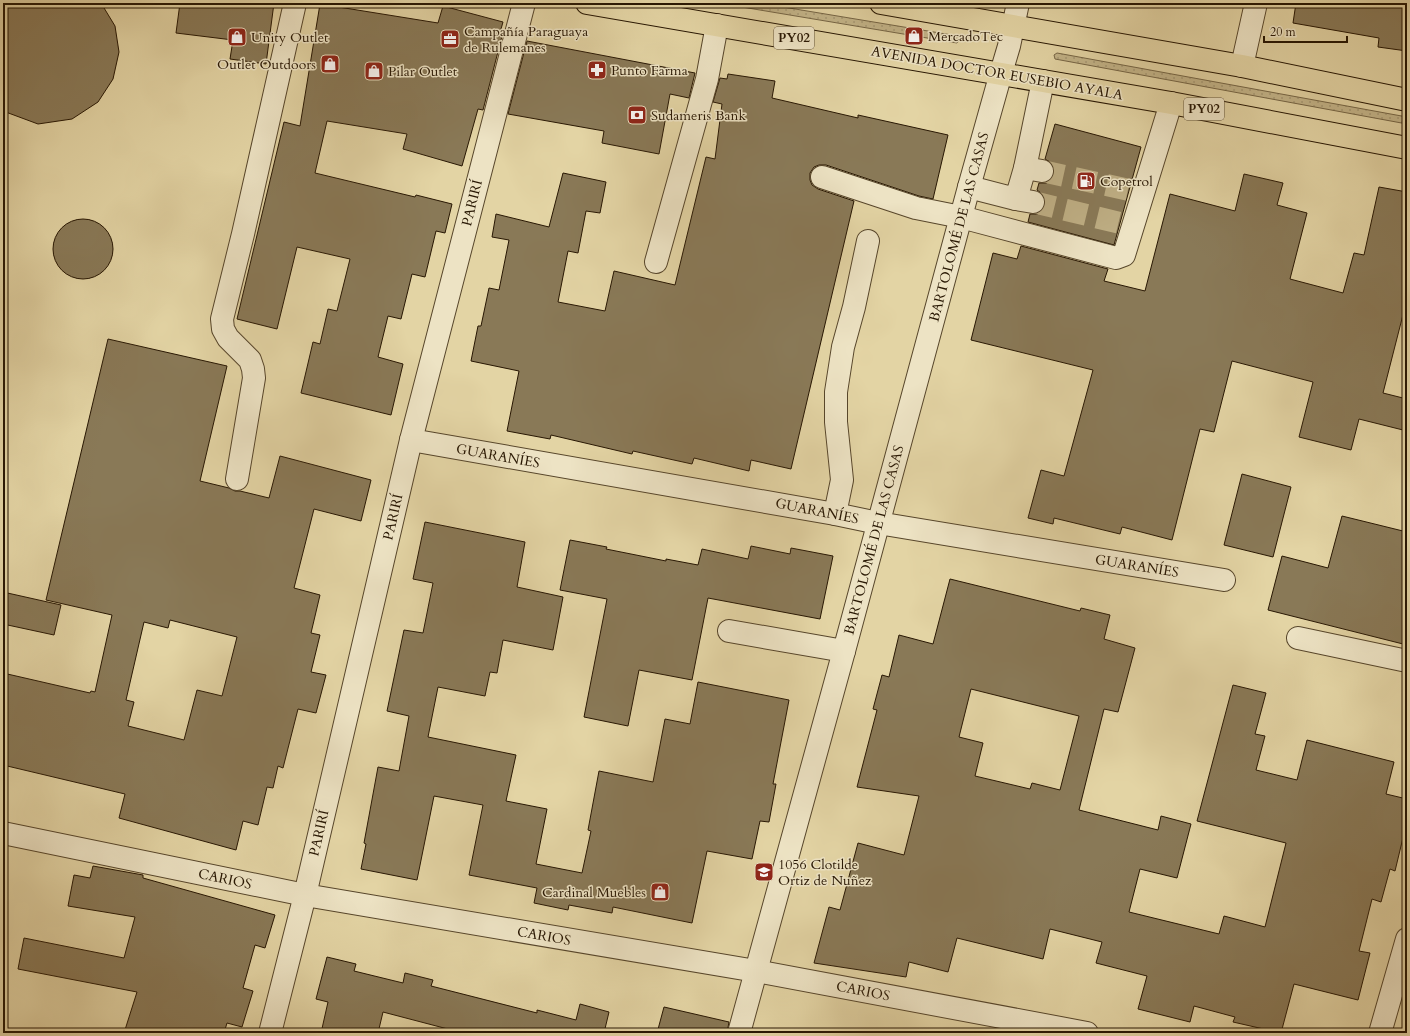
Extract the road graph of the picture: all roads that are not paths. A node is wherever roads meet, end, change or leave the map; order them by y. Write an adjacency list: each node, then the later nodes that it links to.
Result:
1 (295, 3): 21 (street)
2 (524, 3): 20 (street, PARIRÍ)
3 (587, 3): 7 (highway, AVENIDA DOCTOR EUSEBIO AYALA / PY02)
4 (881, 3): 8 (highway)
5 (1018, 3): 8 (street, BARTOLOMÉ DE LAS CASAS)
6 (1256, 3): 9 (street)
7 (717, 25): 10 (highway, AVENIDA DOCTOR EUSEBIO AYALA / PY02); 19 (street)
8 (1014, 25): 9 (highway); 10 (street, BARTOLOMÉ DE LAS CASAS)
9 (1242, 66): 12 (highway)
10 (1001, 74): 11 (highway, AVENIDA DOCTOR EUSEBIO AYALA / PY02); 16 (street, BARTOLOMÉ DE LAS CASAS)
11 (1042, 81): 13 (highway, AVENIDA DOCTOR EUSEBIO AYALA / PY02); 16 (street)
12 (1407, 100)
13 (1171, 103): 14 (highway, AVENIDA DOCTOR EUSEBIO AYALA / PY02); 17 (street)
14 (1407, 148)
15 (822, 177): 17 (street)
16 (969, 187): 17 (street, BARTOLOMÉ DE LAS CASAS)
17 (961, 217): 23 (street, BARTOLOMÉ DE LAS CASAS)
18 (868, 241): 22 (street)
19 (656, 262)
20 (411, 440): 22 (street, GUARANÍES); 30 (street, PARIRÍ)
21 (237, 479)
22 (835, 514): 23 (street, GUARANÍES)
23 (878, 523): 24 (street, GUARANÍES); 27 (street, BARTOLOMÉ DE LAS CASAS)
24 (1224, 580)
25 (729, 631): 27 (street)
26 (1298, 638): 28 (street)
27 (844, 651): 32 (street, BARTOLOMÉ DE LAS CASAS)
28 (1407, 661)
29 (3, 833): 30 (street, CARIOS)
30 (305, 895): 32 (street, CARIOS); 33 (street, PARIRÍ)
31 (1407, 939): 36 (street)
32 (756, 971): 34 (street, BARTOLOMÉ DE LAS CASAS); 35 (street, CARIOS)
33 (270, 1033)
34 (739, 1033)
35 (1087, 1033)
36 (1380, 1033)

